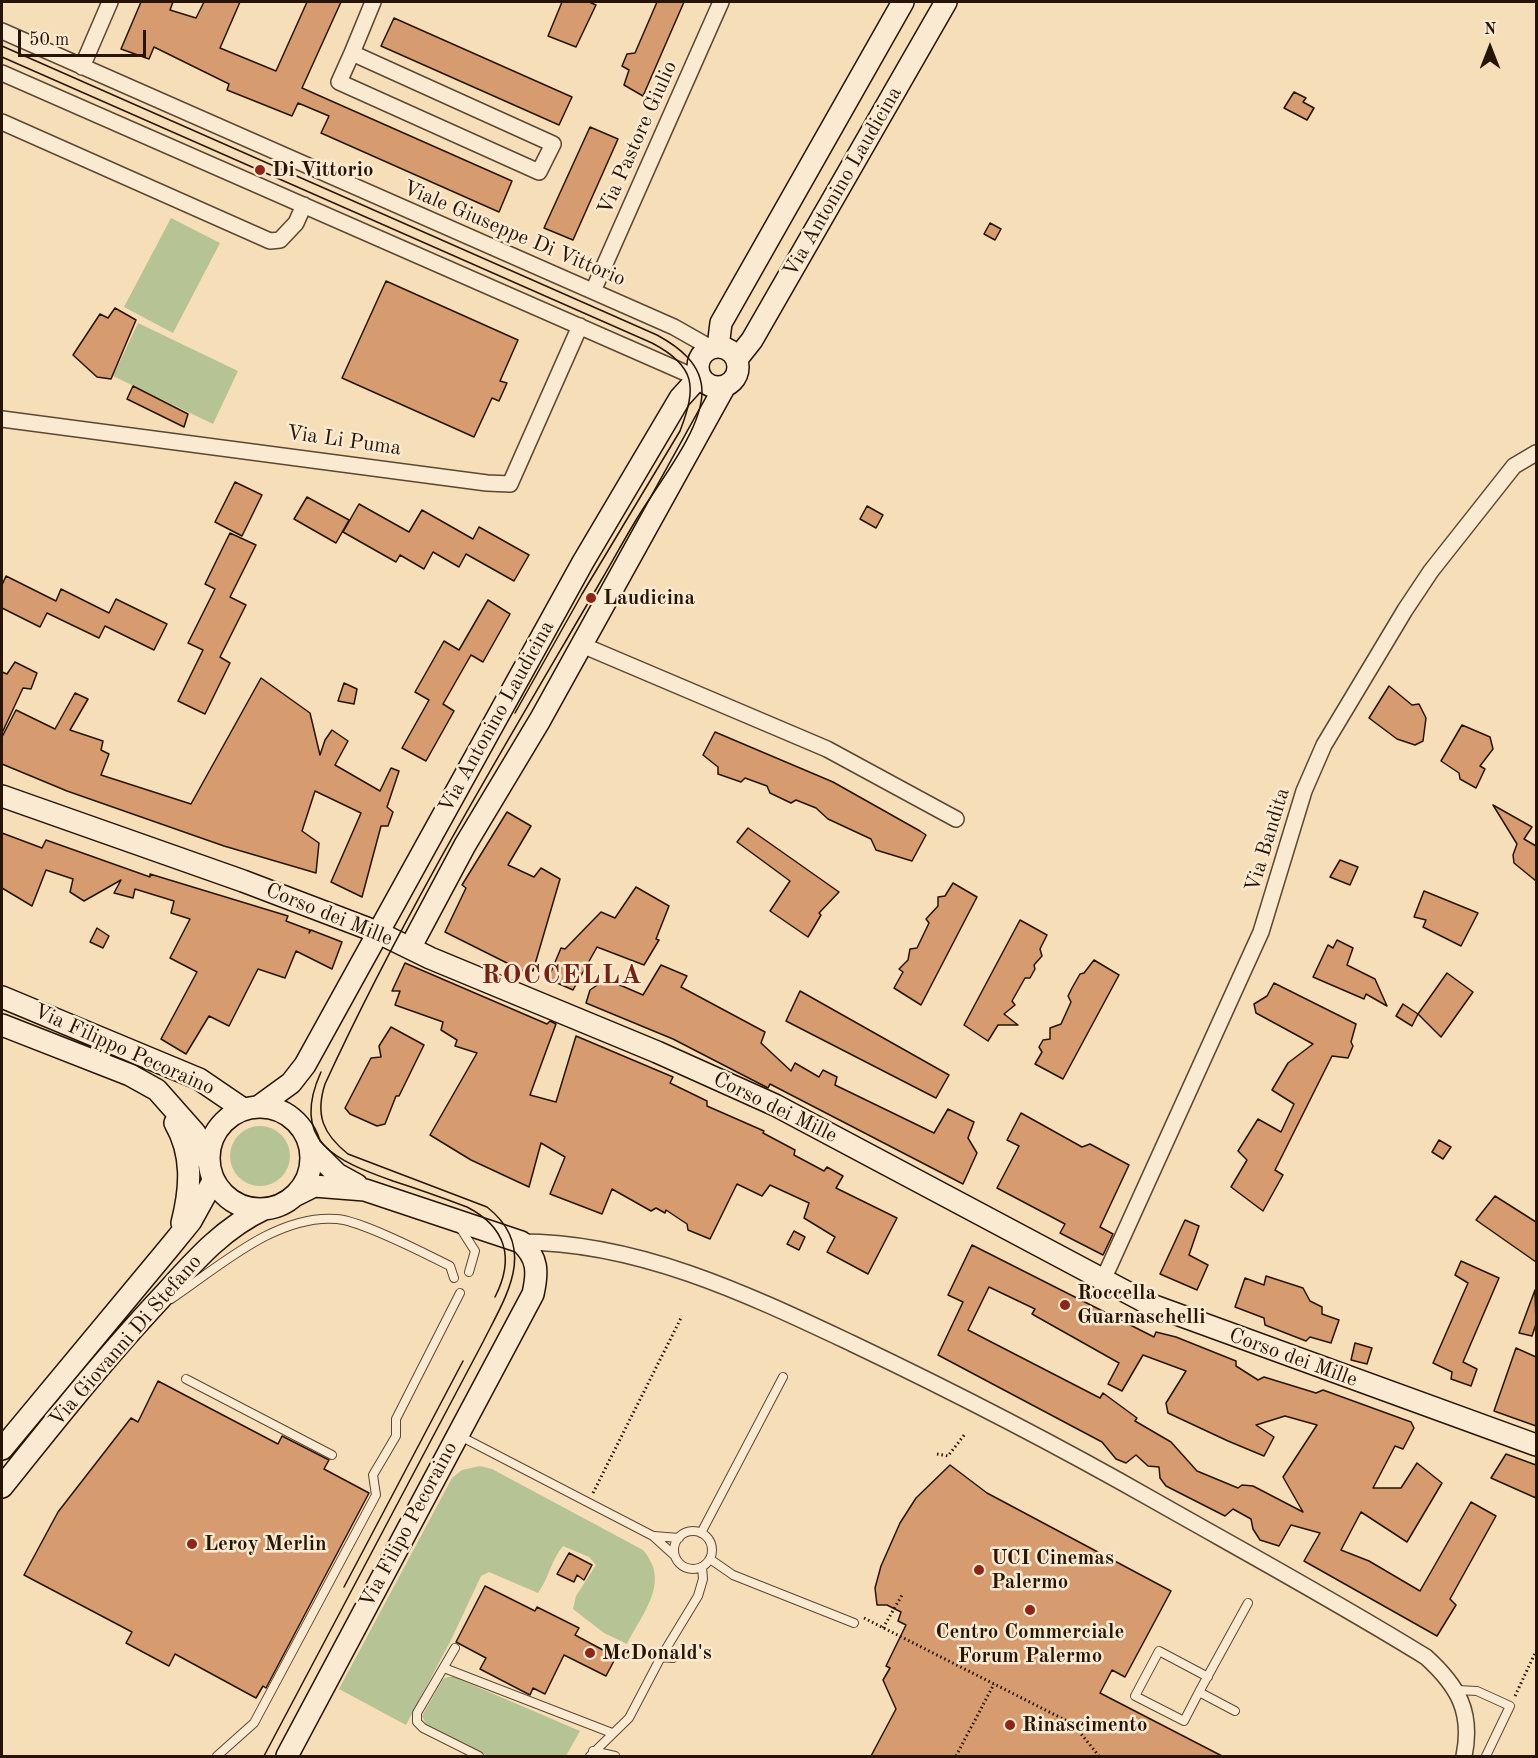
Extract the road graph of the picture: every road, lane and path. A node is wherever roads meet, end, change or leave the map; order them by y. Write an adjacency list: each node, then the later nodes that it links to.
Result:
1 (110, 2): 8 (street)
2 (374, 2): 7 (street)
3 (721, 2): 12 (street, Via Pastore Giulio)
4 (903, 2): 14 (street, Via Antonino Laudicina)
5 (946, 2): 15 (street, Via Antonino Laudicina)
6 (2, 31): 8 (street, Viale Giuseppe Di Vittorio)
7 (352, 53): 7 (street)
8 (82, 67): 12 (street, Viale Giuseppe Di Vittorio)
9 (2, 73): 11 (street)
10 (2, 122): 11 (street)
11 (304, 205): 13 (street)
12 (593, 291): 14 (street, Viale Giuseppe Di Vittorio)
13 (580, 326): 16 (street); 18 (street, Via Li Puma)
14 (714, 348): 15 (street); 16 (street)
15 (737, 359): 17 (street)
16 (699, 375): 17 (street); 23 (street, Via Antonino Laudicina)
17 (725, 386): 20 (street, Via Antonino Laudicina)
18 (2, 419)
19 (1536, 453): 43 (street, Via Bandita)
20 (582, 645): 22 (street); 24 (street, Via Antonino Laudicina)
21 (2, 796): 23 (street, Corso dei Mille)
22 (956, 819)
23 (376, 932): 24 (street, Corso dei Mille); 29 (street, Via Antonino Laudicina)
24 (410, 948): 43 (street, Corso dei Mille)
25 (2, 997): 31 (street, Via Filippo Pecoraino)
26 (2, 1025): 27 (street, Via Filippo Pecoraino)
27 (25, 1034): 28 (street); 30 (street, Via Filippo Pecoraino)
28 (2, 1036)
29 (305, 1065): 31 (street); 32 (street)
30 (146, 1084): 34 (street, Via Filippo Pecoraino); 39 (street)
31 (250, 1108): 32 (street); 34 (street)
32 (296, 1122): 33 (street)
33 (310, 1147): 35 (street); 36 (street)
34 (211, 1171): 37 (street); 39 (street, Via Giovanni Di Stefano)
35 (365, 1190): 36 (street); 38 (street)
36 (294, 1196): 37 (street)
37 (264, 1209): 46 (street, Via Giovanni Di Stefano)
38 (453, 1218): 40 (street); 41 (lane)
39 (178, 1237): 52 (street, Via Giovanni Di Stefano)
40 (521, 1242): 49 (street, Via Filipo Pecoraino); 75 (street)
41 (469, 1272)
42 (454, 1278): 46 (lane)
43 (1103, 1280): 51 (street, Corso dei Mille)
44 (460, 1293): 81 (lane)
45 (682, 1316): 56 (path)
46 (140, 1320): 55 (street, Via Giovanni Di Stefano)
47 (783, 1377): 57 (lane)
48 (186, 1379): 54 (lane)
49 (457, 1434): 58 (lane); 82 (street, Via Filipo Pecoraino)
50 (965, 1434): 53 (path)
51 (1536, 1445)
52 (2, 1449)
53 (937, 1454)
54 (332, 1455)
55 (2, 1487)
56 (592, 1494)
57 (701, 1533): 59 (lane); 61 (lane)
58 (653, 1536): 59 (lane); 60 (lane)
59 (679, 1538): 60 (lane)
60 (675, 1556): 62 (lane)
61 (710, 1558): 62 (lane); 66 (lane)
62 (698, 1568): 70 (lane)
63 (902, 1595): 67 (path)
64 (1248, 1603): 73 (lane)
65 (855, 1614): 67 (path)
66 (854, 1623)
67 (883, 1628): 74 (path)
68 (455, 1648): 72 (lane)
69 (1536, 1652): 77 (path)
70 (661, 1657): 71 (lane); 79 (lane)
71 (673, 1658)
72 (444, 1668): 79 (lane); 83 (lane)
73 (1208, 1677): 76 (lane); 76 (lane)
74 (994, 1684): 85 (path); 86 (path)
75 (1457, 1690): 77 (lane); 87 (street)
76 (1200, 1692): 78 (lane)
77 (1510, 1706): 88 (lane)
78 (1235, 1711)
79 (612, 1733): 80 (lane)
80 (592, 1754): 84 (lane)
81 (217, 1756)
82 (287, 1756)
83 (478, 1756)
84 (615, 1756)
85 (956, 1756)
86 (1100, 1756)
87 (1464, 1756)
88 (1486, 1756)

